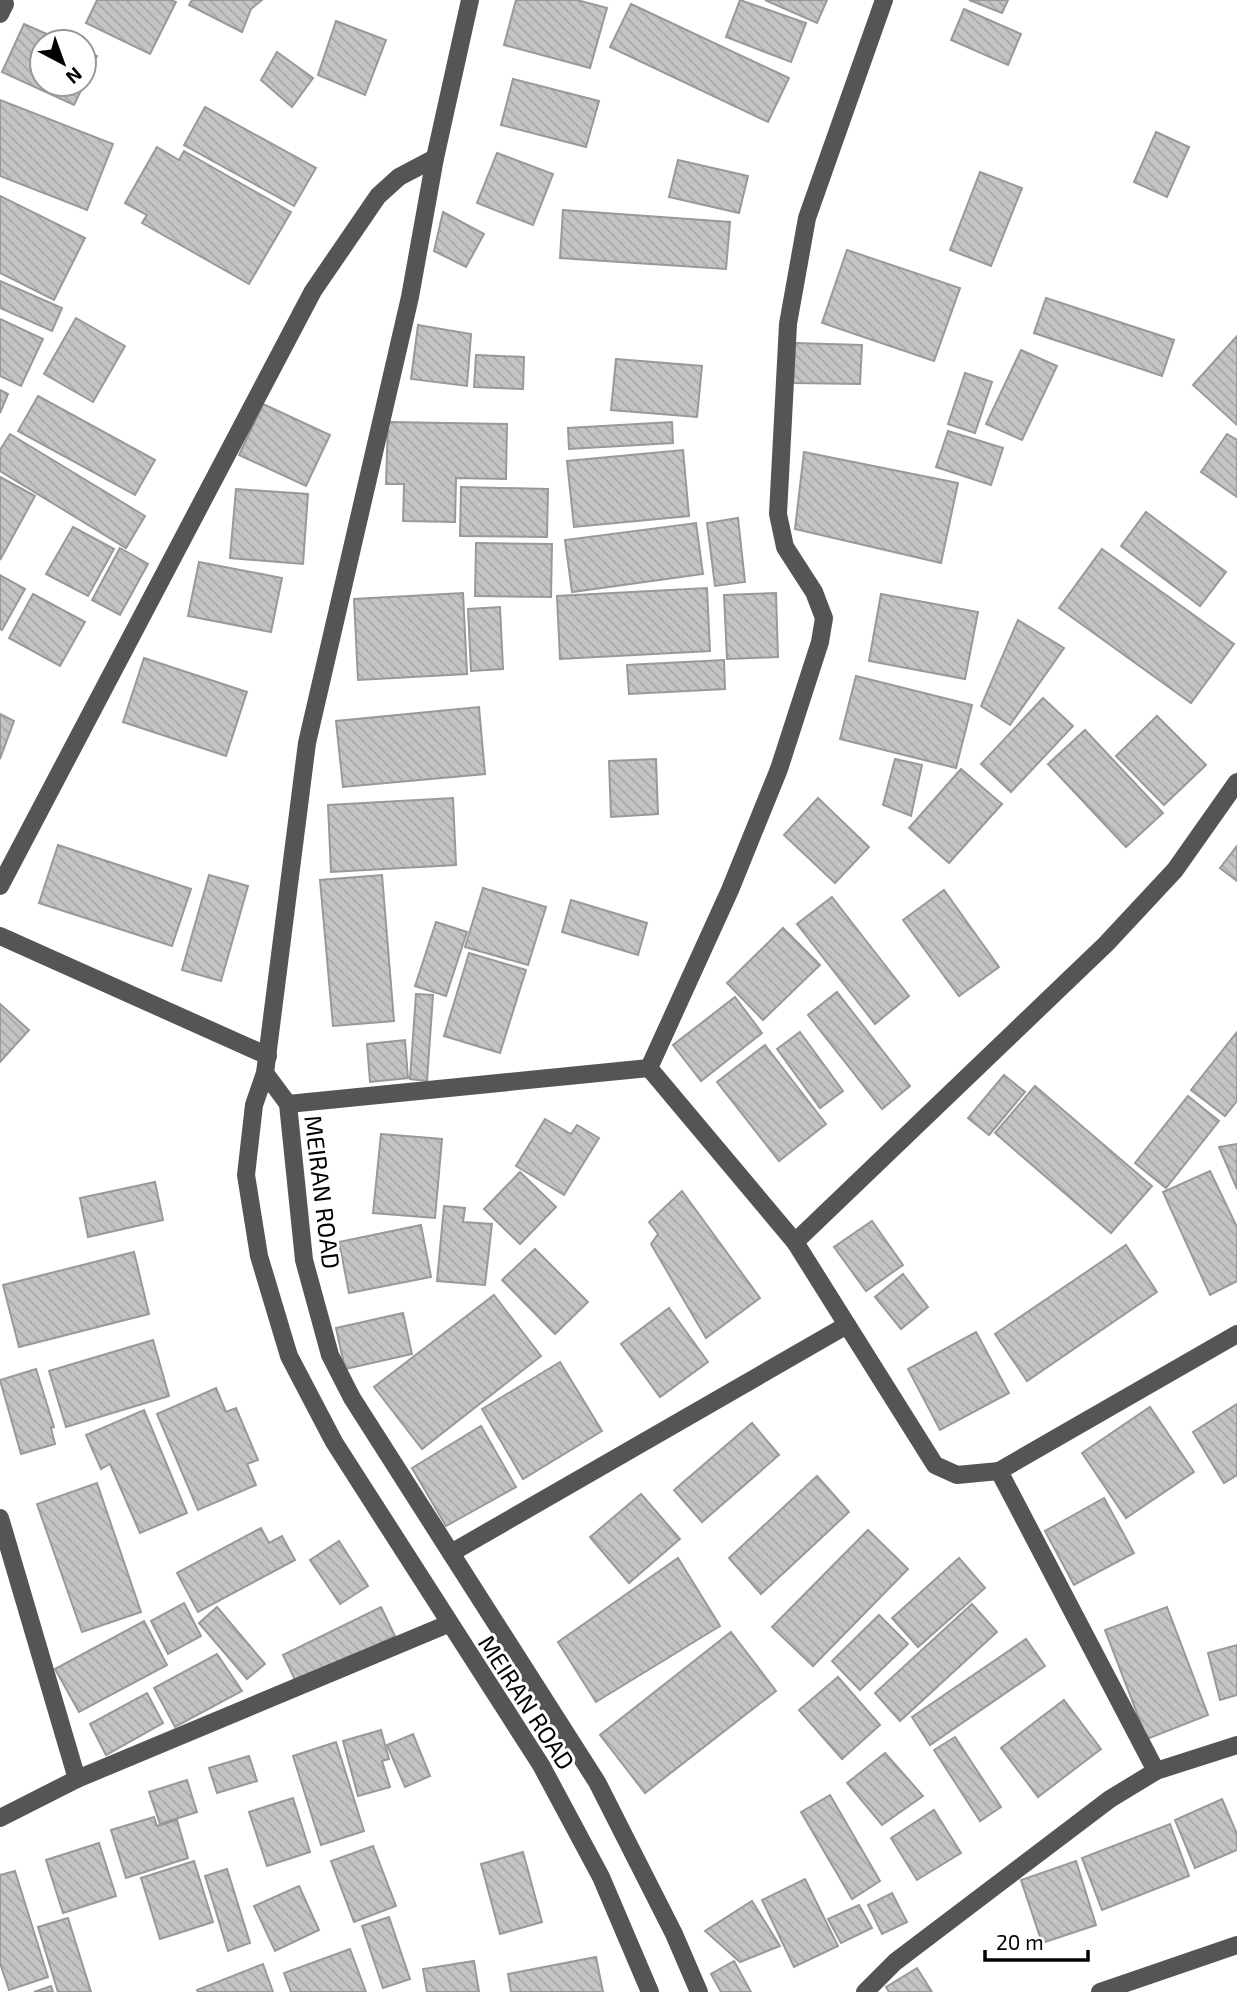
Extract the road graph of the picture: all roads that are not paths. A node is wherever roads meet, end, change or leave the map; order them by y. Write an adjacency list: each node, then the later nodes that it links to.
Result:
1 (470, 0): 3 (street)
2 (884, 0): 8 (street)
3 (435, 158): 5 (street); 7 (street)
4 (1237, 782): 10 (street)
5 (0, 887)
6 (0, 936): 7 (street)
7 (267, 1065): 9 (street, MEIRAN ROAD); 16 (street, MEIRAN ROAD)
8 (649, 1068): 9 (street); 10 (street)
9 (288, 1104): 15 (street, MEIRAN ROAD)
10 (795, 1242): 11 (street)
11 (847, 1325): 13 (street); 15 (street)
12 (1237, 1334): 13 (street)
13 (999, 1471): 18 (street)
14 (0, 1518): 19 (street)
15 (451, 1553): 23 (street, MEIRAN ROAD)
16 (448, 1625): 19 (street); 22 (street, MEIRAN ROAD)
17 (1237, 1745): 18 (street)
18 (1156, 1771): 24 (street)
19 (77, 1779): 20 (street)
20 (0, 1818)
21 (1237, 1945): 25 (street)
22 (650, 1992)
23 (699, 1992)
24 (866, 1992)
25 (1100, 1992)

